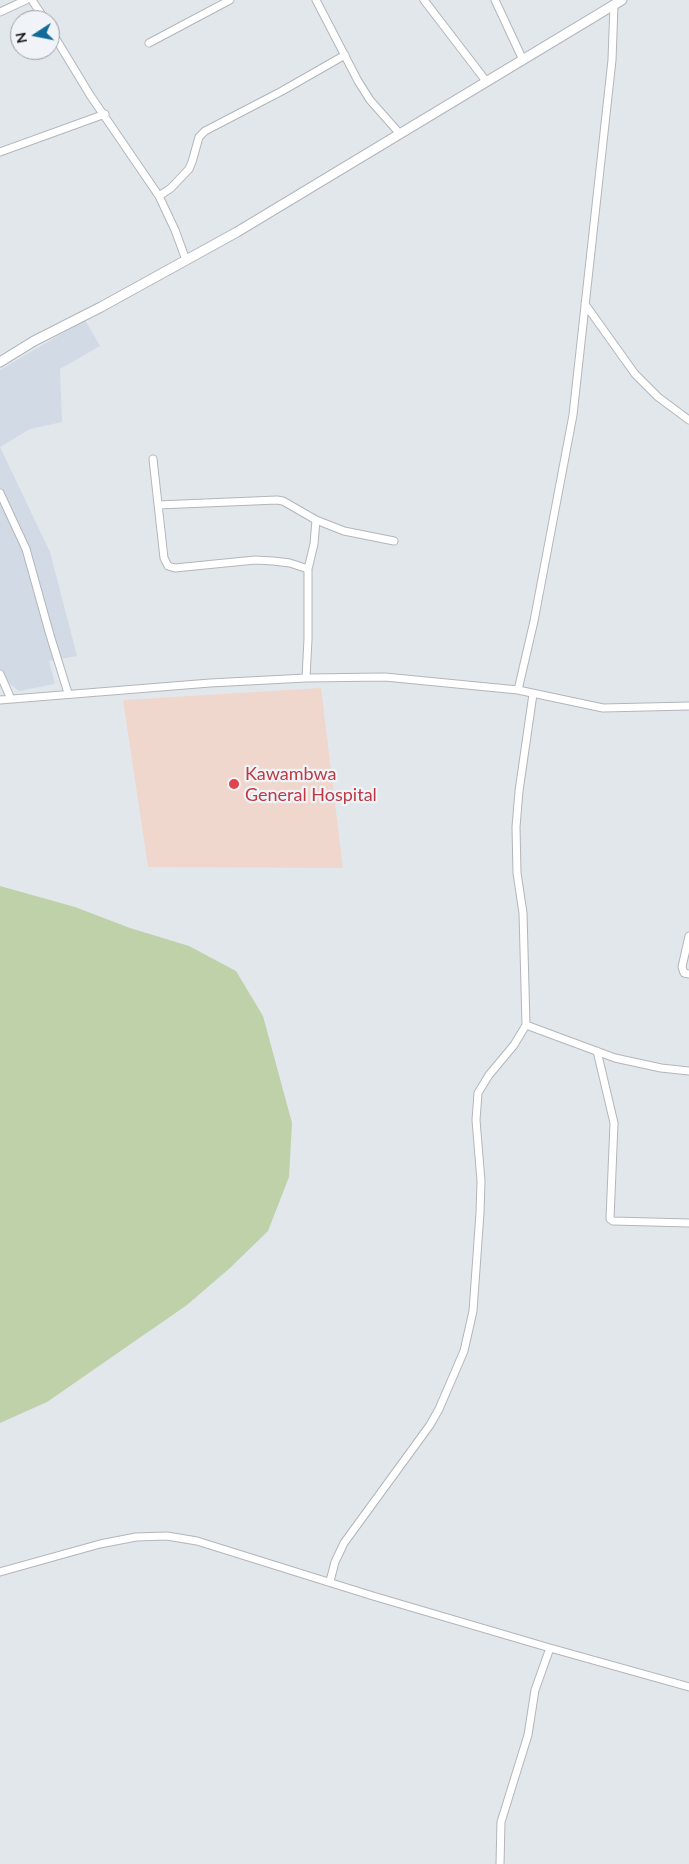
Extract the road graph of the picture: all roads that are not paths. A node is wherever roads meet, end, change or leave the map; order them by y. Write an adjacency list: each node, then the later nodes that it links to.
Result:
1 (26, 0): 7 (street)
2 (230, 0): 8 (street)
3 (316, 0): 10 (street)
4 (424, 0): 12 (street)
5 (495, 0): 11 (street)
6 (618, 2): 11 (main road); 18 (street)
7 (0, 12)
8 (149, 43)
9 (60, 46): 13 (street)
10 (345, 55): 14 (street); 16 (street)
11 (523, 60): 12 (main road)
12 (486, 81): 14 (main road)
13 (105, 114): 15 (street); 16 (street)
14 (400, 134): 17 (main road)
15 (0, 152)
16 (159, 196): 17 (street)
17 (186, 260): 19 (main road)
18 (585, 304): 20 (street); 29 (street)
19 (0, 362)
20 (689, 420)
21 (153, 459): 23 (street)
22 (0, 493): 30 (street)
23 (158, 505): 24 (street); 26 (street)
24 (316, 520): 25 (street); 26 (street)
25 (394, 542)
26 (308, 570): 28 (street)
27 (0, 674): 32 (street)
28 (306, 678): 29 (street); 30 (street)
29 (518, 690): 31 (street)
30 (68, 693): 32 (street)
31 (533, 694): 34 (street); 37 (street)
32 (11, 699): 33 (street)
33 (0, 700)
34 (689, 706)
35 (689, 936): 36 (street)
36 (689, 974)
37 (526, 1025): 38 (street); 42 (street)
38 (597, 1052): 39 (street); 40 (street)
39 (689, 1071)
40 (689, 1223)
41 (0, 1572): 42 (street)
42 (330, 1581): 43 (street)
43 (550, 1648): 44 (street); 45 (street)
44 (689, 1686)
45 (500, 1864)

